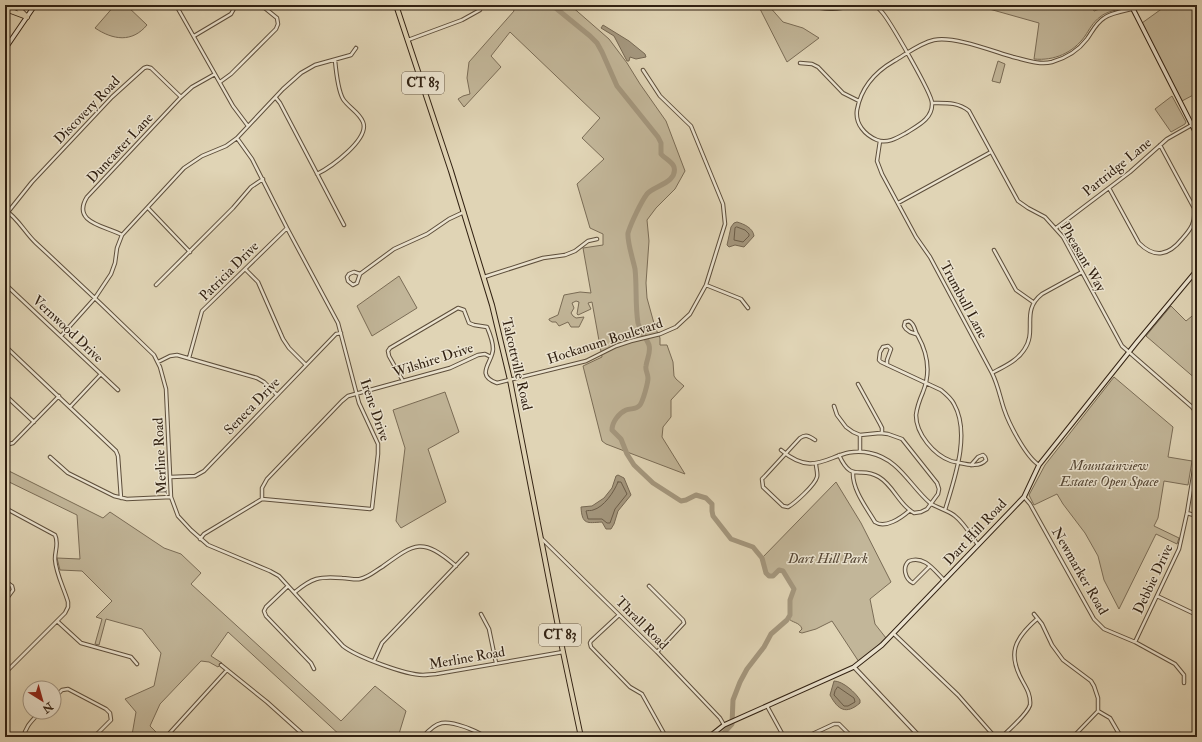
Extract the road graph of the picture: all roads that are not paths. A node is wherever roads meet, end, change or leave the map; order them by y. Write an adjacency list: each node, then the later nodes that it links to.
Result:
1 (15, 5): 17 (highway)
2 (35, 5): 17 (main road)
3 (155, 5): 4 (street)
4 (165, 5)
5 (170, 5): 14 (street)
6 (236, 5): 18 (street)
7 (261, 5): 27 (street)
8 (396, 5): 19 (main road, Talcottville Road / CT 83)
9 (482, 5): 19 (street)
10 (810, 5): 11 (street)
11 (855, 5)
12 (871, 5): 22 (street)
13 (1131, 5): 15 (main road)
14 (178, 6): 18 (street)
15 (1132, 9): 22 (street); 33 (main road)
16 (5, 11): 17 (highway)
17 (27, 17): 21 (main road)
18 (194, 36): 26 (street)
19 (408, 40): 47 (main road, Talcottville Road / CT 83)
20 (356, 48): 23 (street)
21 (5, 49)
22 (907, 53): 30 (street); 31 (street)
23 (335, 60): 29 (street); 40 (street)
24 (800, 63): 30 (street)
25 (643, 70): 61 (street, Hockanum Boulevard)
26 (215, 74): 27 (street); 28 (street, Duncaster Lane)
27 (220, 82): 34 (street)
28 (181, 97): 46 (street, Discovery Road); 51 (street, Duncaster Lane)
29 (276, 98): 34 (street); 40 (street)
30 (859, 101): 37 (street)
31 (932, 103): 37 (street); 39 (street, Pheasant Way)
32 (1197, 122): 33 (street, Partridge Lane)
33 (1192, 124): 35 (main road); 38 (street, Partridge Lane)
34 (248, 126): 36 (street)
35 (1197, 135)
36 (237, 138): 41 (street, Irene Drive); 44 (street)
37 (880, 141): 43 (street, Trumbull Lane)
38 (1160, 145): 42 (street, Partridge Lane); 42 (street)
39 (991, 152): 43 (street); 50 (street, Pheasant Way)
40 (317, 174): 48 (street)
41 (263, 179): 49 (street, Irene Drive); 54 (street)
42 (1109, 188): 50 (street, Partridge Lane)
43 (898, 203): 76 (street, Trumbull Lane)
44 (148, 208): 51 (street); 54 (street)
45 (5, 210): 46 (street, Merline Road)
46 (8, 212): 63 (street, Merline Road)
47 (464, 212): 58 (street); 59 (main road, Talcottville Road / CT 83)
48 (344, 225)
49 (287, 228): 55 (street, Patricia Drive); 66 (street, Irene Drive)
50 (1056, 228): 57 (street, Pheasant Way)
51 (122, 235): 63 (street)
52 (597, 239): 59 (street)
53 (994, 250): 64 (street)
54 (190, 252): 62 (street)
55 (245, 269): 72 (street, Patricia Drive); 74 (street)
56 (1197, 270): 70 (main road, Dart Hill Road)
57 (1082, 272): 64 (street); 70 (street, Pheasant Way)
58 (360, 274): 58 (street)
59 (484, 277): 78 (main road, Talcottville Road / CT 83)
60 (5, 284): 68 (street, Vernwood Drive)
61 (706, 284): 65 (street); 78 (street, Hockanum Boulevard)
62 (156, 285)
63 (95, 298): 68 (street); 73 (street, Merline Road)
64 (1033, 302): 76 (street)
65 (748, 308)
66 (341, 333): 74 (street, Seneca Drive); 83 (street, Irene Drive)
67 (916, 334): 67 (street); 80 (street)
68 (61, 336): 77 (street, Vernwood Drive)
69 (5, 346): 86 (street)
70 (1128, 352): 89 (street); 104 (main road, Dart Hill Road)
71 (491, 357): 78 (street, Wilshire Drive); 79 (street, Wilshire Drive); 79 (street)
72 (189, 358): 73 (street); 84 (street)
73 (158, 362): 106 (street, Merline Road)
74 (306, 365): 84 (street, Seneca Drive)
75 (887, 365): 75 (street); 80 (street)
76 (992, 373): 104 (street, Trumbull Lane)
77 (101, 374): 82 (street, Vernwood Drive); 88 (street)
78 (510, 380): 118 (main road, Talcottville Road / CT 83)
79 (403, 381): 83 (street, Wilshire Drive)
80 (927, 383): 101 (street); 101 (street)
81 (858, 384): 91 (street)
82 (118, 390)
83 (357, 393): 110 (street, Wilshire Drive); 110 (street, Irene Drive)
84 (277, 395): 106 (street, Seneca Drive)
85 (5, 396): 90 (street)
86 (59, 396): 88 (street); 90 (street)
87 (834, 406): 92 (street)
88 (70, 407): 109 (street)
89 (1197, 414)
90 (34, 422): 94 (street)
91 (882, 433): 92 (street); 111 (street)
92 (860, 436): 96 (street)
93 (815, 440): 98 (street)
94 (5, 445)
95 (781, 450): 98 (street)
96 (860, 451): 99 (street); 111 (street)
97 (1197, 452): 115 (street, Debbie Drive)
98 (785, 453): 102 (street); 102 (street)
99 (839, 455): 102 (street); 105 (street)
100 (50, 458): 109 (street)
101 (958, 462): 103 (street); 113 (street)
102 (816, 464)
103 (971, 465): 103 (street)
104 (1039, 465): 107 (main road, Dart Hill Road)
105 (853, 472): 114 (street); 114 (street)
106 (170, 477): 108 (street, Merline Road)
107 (1024, 496): 119 (main road, Dart Hill Road); 137 (street, Newmarker Road)
108 (171, 497): 109 (street); 117 (street, Merline Road)
109 (120, 498)
110 (262, 499): 117 (street)
111 (931, 503): 113 (street); 114 (street)
112 (5, 508): 135 (street)
113 (945, 510): 119 (street)
114 (909, 511)
115 (1187, 514): 116 (street); 128 (street, Debbie Drive)
116 (1197, 516)
117 (200, 539): 125 (street, Merline Road)
118 (542, 539): 132 (street, Thrall Road); 138 (main road, Talcottville Road / CT 83)
119 (978, 545): 123 (main road, Dart Hill Road)
120 (468, 554): 121 (street)
121 (456, 566): 127 (street); 140 (street)
122 (930, 566): 122 (street); 123 (street)
123 (945, 580): 136 (main road, Dart Hill Road)
124 (5, 581): 129 (street)
125 (288, 586): 127 (street, Merline Road); 145 (street)
126 (649, 586): 139 (street)
127 (295, 592): 140 (street, Merline Road)
128 (1157, 596): 133 (street); 137 (street, Debbie Drive)
129 (5, 602)
130 (481, 614): 141 (street)
131 (1034, 614): 134 (street)
132 (619, 615): 139 (street, Thrall Road); 161 (street)
133 (1197, 615)
134 (1037, 619): 151 (street); 168 (street)
135 (57, 621): 142 (street); 147 (street)
136 (894, 634): 144 (main road, Dart Hill Road); 167 (street)
137 (1135, 642): 148 (street, Newmarker Road)
138 (563, 652): 141 (street, Merline Road); 160 (main road, Talcottville Road / CT 83)
139 (657, 652): 153 (street, Thrall Road)
140 (374, 661): 141 (street, Merline Road)
141 (496, 662)
142 (137, 664)
143 (221, 665): 146 (street)
144 (854, 667): 150 (main road, Dart Hill Road); 166 (street)
145 (314, 669)
146 (227, 670): 156 (street); 157 (street)
147 (5, 673)
148 (1184, 683)
149 (62, 690): 155 (street)
150 (767, 705): 153 (main road, Dart Hill Road); 163 (street)
151 (1098, 711): 169 (street); 170 (street)
152 (33, 720): 154 (street)
153 (724, 725): 162 (main road, Dart Hill Road)
154 (24, 737)
155 (94, 737)
156 (166, 737)
157 (306, 737)
158 (424, 737): 159 (street)
159 (485, 737)
160 (581, 737)
161 (666, 737)
162 (709, 737)
163 (784, 737)
164 (806, 737): 165 (street)
165 (852, 737)
166 (920, 737)
167 (995, 737)
168 (1002, 737)
169 (1073, 737)
170 (1121, 737)

